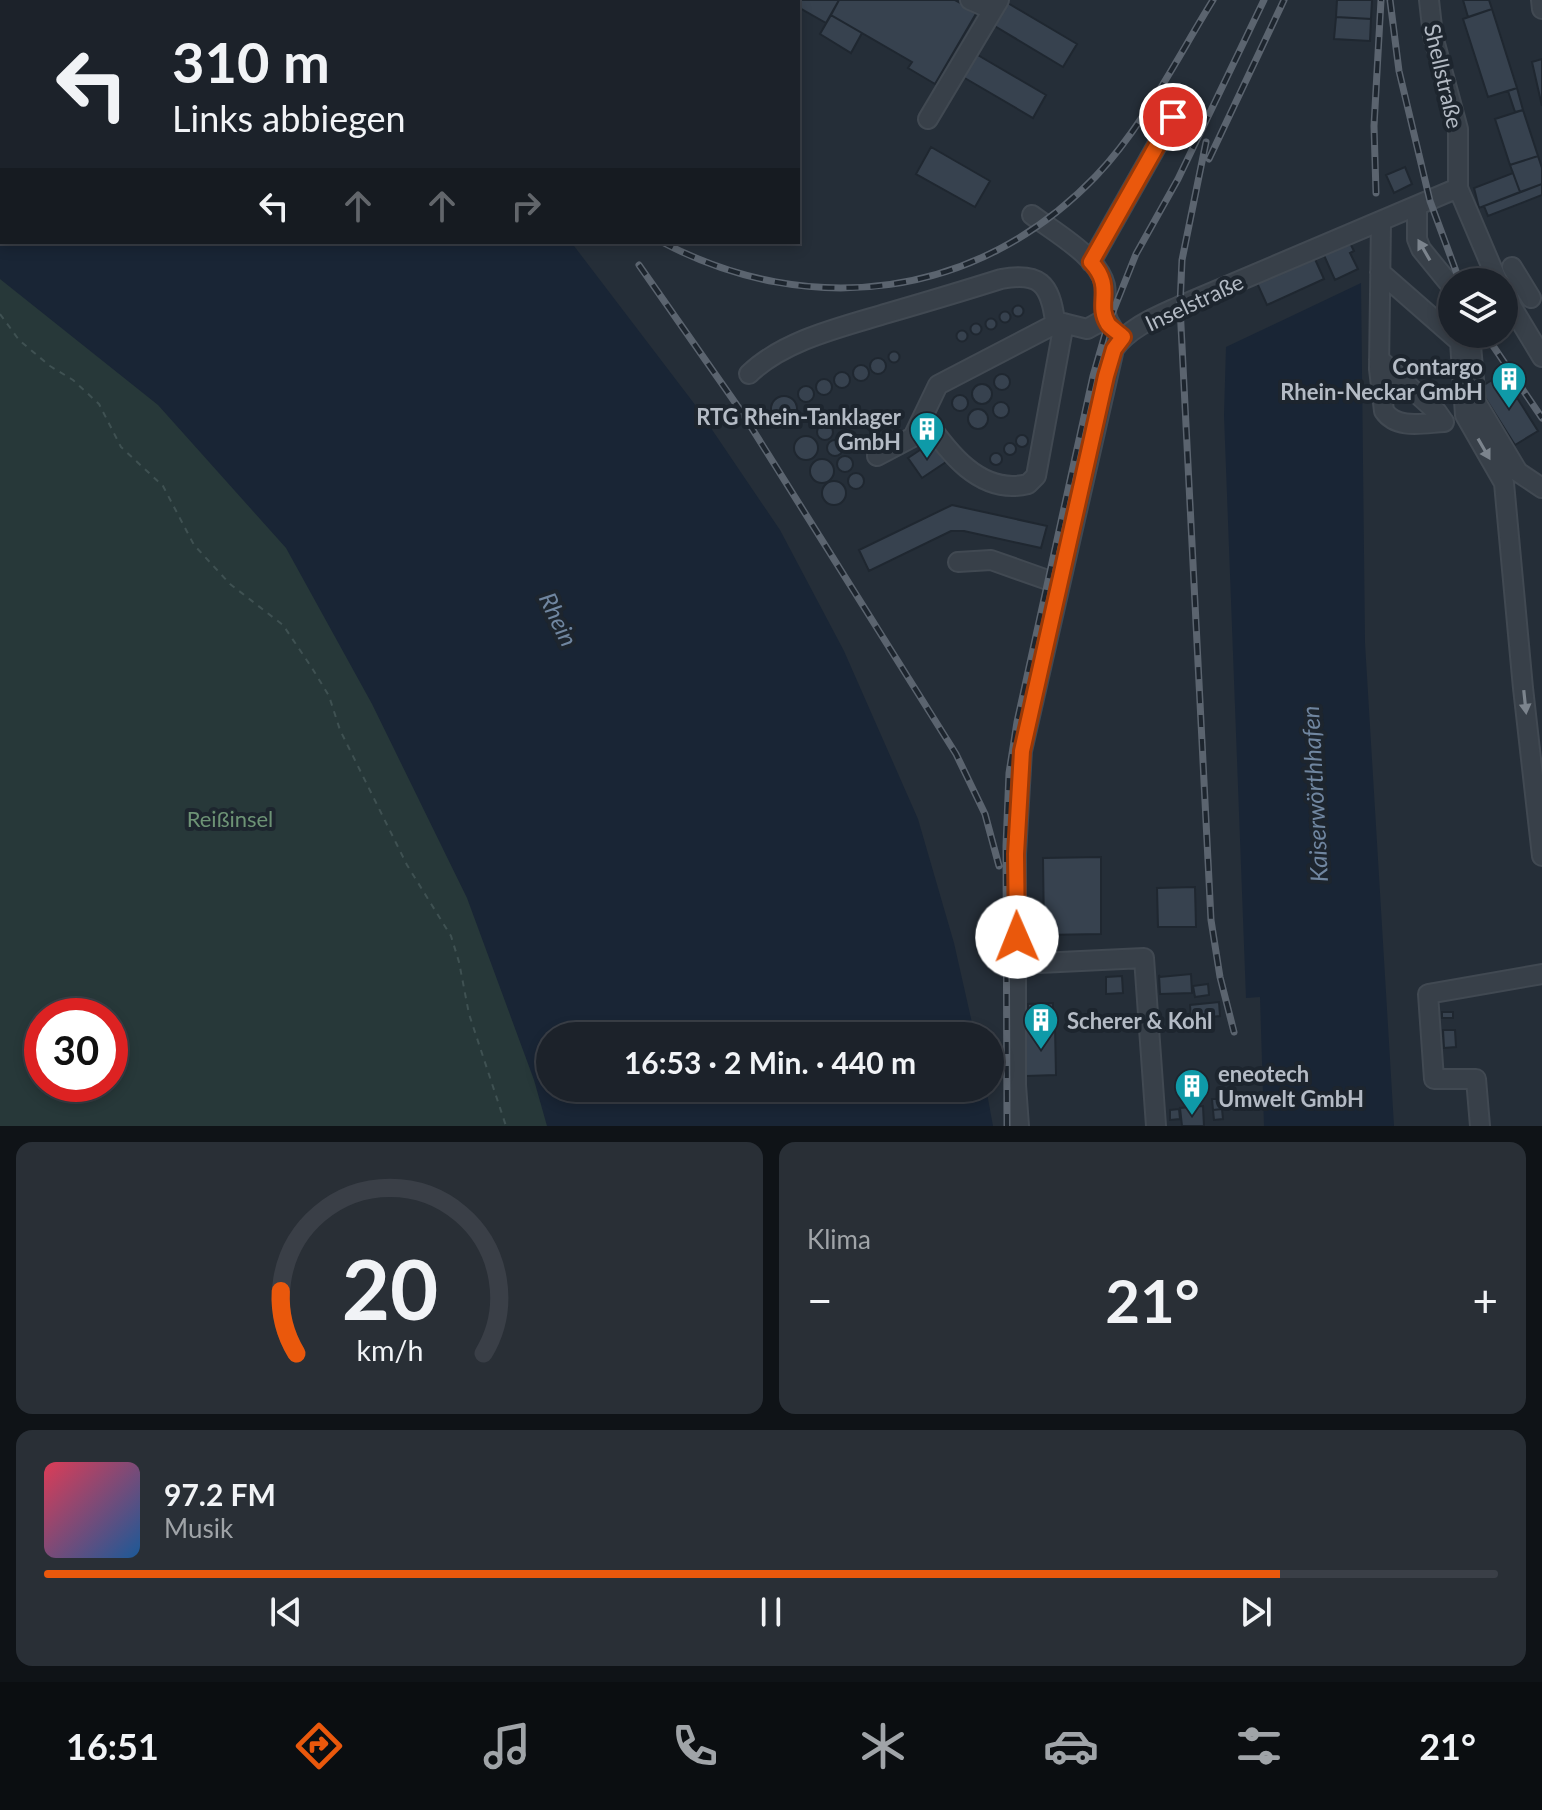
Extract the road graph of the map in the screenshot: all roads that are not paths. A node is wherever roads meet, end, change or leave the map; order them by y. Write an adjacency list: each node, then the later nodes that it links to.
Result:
1 (970, 0): 4 (street)
2 (1429, 0): 8 (street, Shellstraße)
3 (1541, 0): 5 (street)
4 (996, 5): 7 (street)
5 (1542, 9)
6 (1173, 117): 12 (street)
7 (928, 119)
8 (1458, 188): 9 (street, Inselstraße); 13 (street, Shellstraße)
9 (1417, 206): 11 (street, Inselstraße); 14 (street, one-way to 9)
10 (1032, 215): 12 (street)
11 (1381, 221): 15 (street); 21 (street, Inselstraße)
12 (1091, 262): 19 (street)
13 (1492, 268)
14 (1438, 270)
15 (1380, 272): 24 (street); 31 (street, one-way to 31)
16 (1521, 282): 17 (street)
17 (1518, 284)
18 (1518, 317): 23 (street)
19 (1107, 318): 20 (street); 21 (street)
20 (1061, 322): 25 (street); 26 (street); 26 (street)
21 (1123, 337): 30 (street, Inselstraße)
22 (1471, 348): 28 (street)
23 (1542, 357)
24 (1379, 359): 24 (street)
25 (749, 374)
26 (923, 416): 27 (street)
27 (877, 456)
28 (1542, 488)
29 (958, 562): 30 (street)
30 (1059, 584): 32 (street, Inselstraße)
31 (1542, 856)
32 (1018, 964): 34 (street, Inselstraße); 35 (street)
33 (1542, 974): 36 (street)
34 (1019, 1126)
35 (1156, 1126)
36 (1480, 1126)

